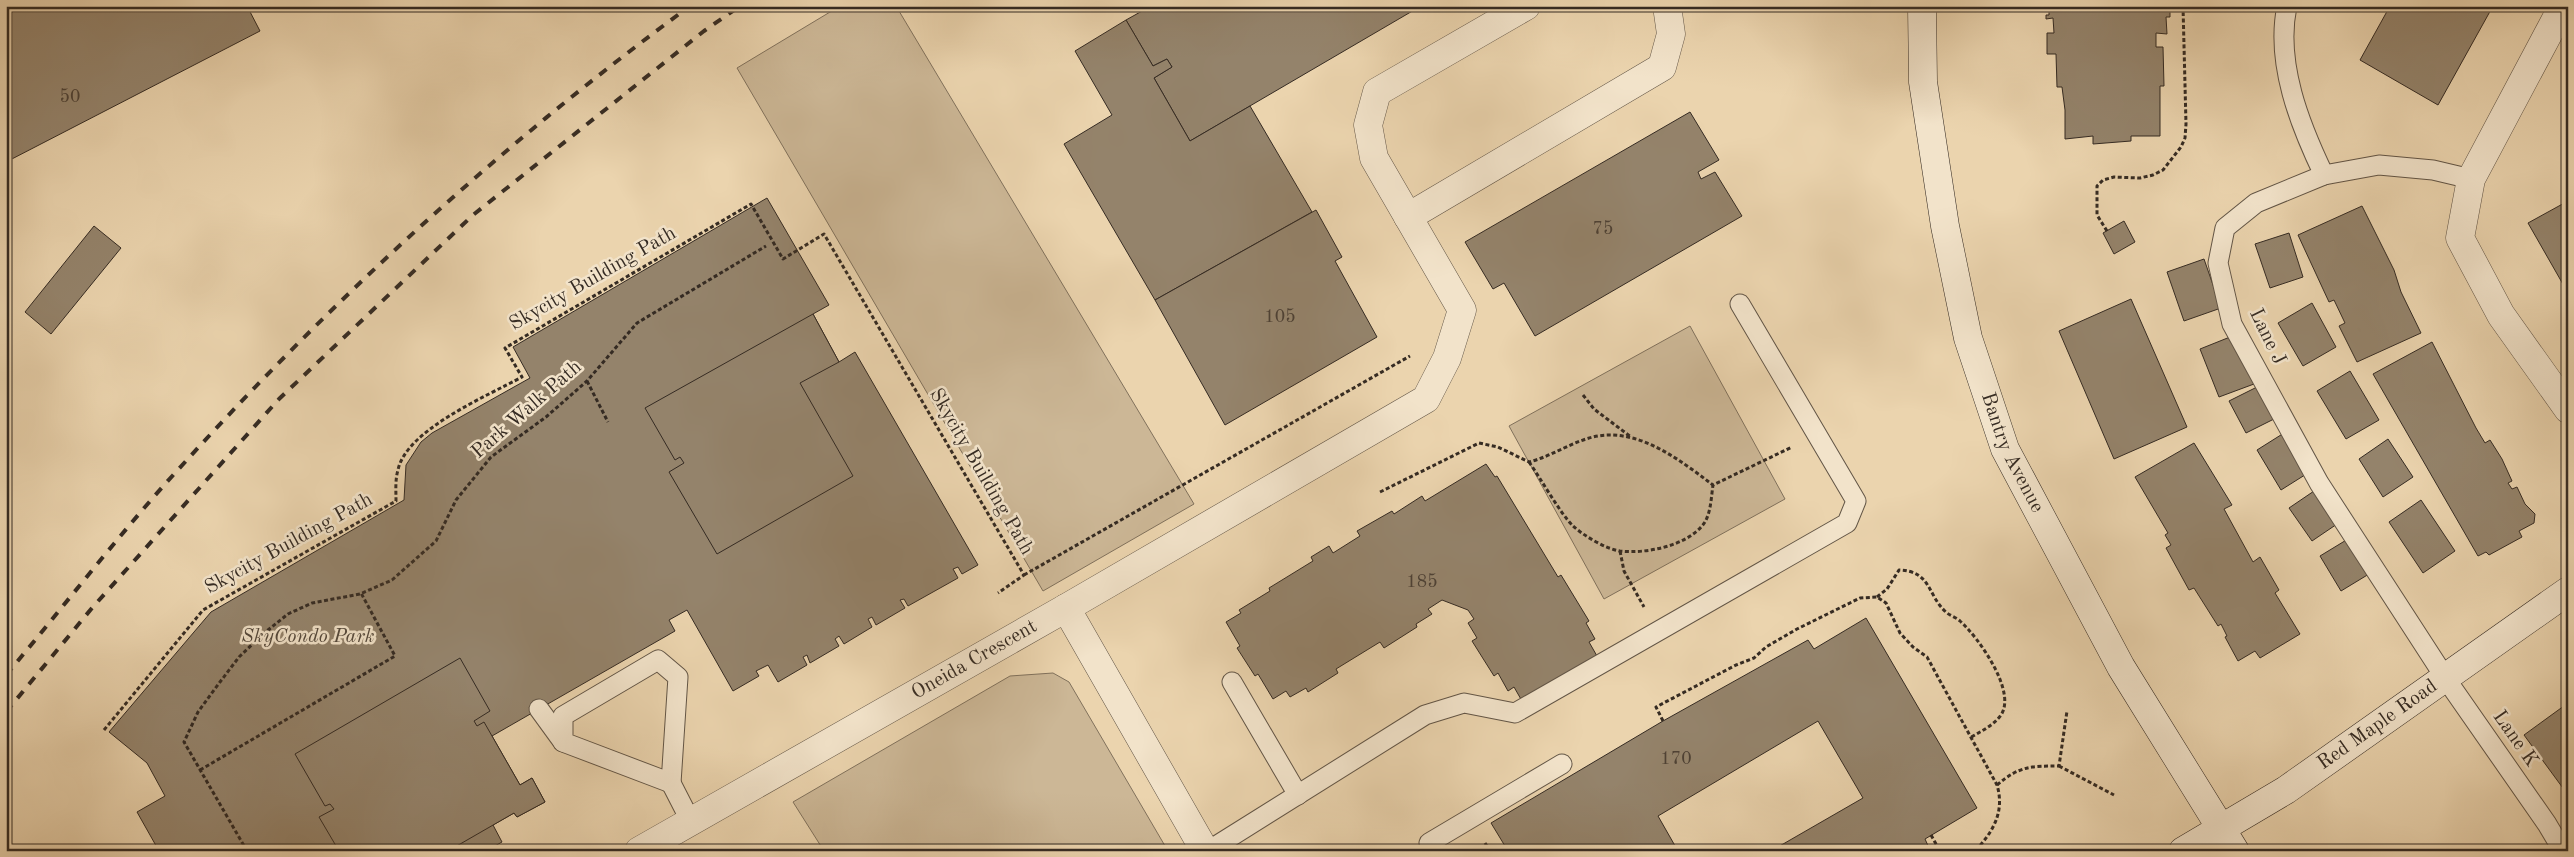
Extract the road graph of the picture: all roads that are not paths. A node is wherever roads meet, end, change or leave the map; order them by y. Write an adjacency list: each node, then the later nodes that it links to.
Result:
1 (1526, 6): 8 (street, Oneida Crescent)
2 (1667, 6): 8 (street)
3 (1922, 6): 21 (street, Bantry Avenue)
4 (2287, 6): 6 (lane)
5 (2563, 6): 7 (street)
6 (2324, 175): 7 (lane, Lane J); 13 (lane, Lane J)
7 (2470, 179): 10 (street)
8 (1408, 217): 12 (street, Oneida Crescent)
9 (1740, 304): 19 (lane)
10 (2568, 409)
11 (2568, 591): 13 (street, Red Maple Road)
12 (1066, 608): 20 (street, Oneida Crescent); 24 (street)
13 (2446, 679): 21 (street, Red Maple Road); 27 (lane, Lane K)
14 (1232, 682): 19 (lane)
15 (539, 709): 16 (lane)
16 (563, 742): 18 (lane); 18 (lane)
17 (1562, 764): 22 (lane)
18 (671, 783): 20 (lane)
19 (1298, 795): 24 (lane)
20 (691, 822): 23 (street, Oneida Crescent)
21 (2221, 826): 25 (street, Red Maple Road); 26 (street, Bantry Avenue)
22 (1426, 848)
23 (639, 851)
24 (1207, 851)
25 (2183, 851)
26 (2235, 851)
27 (2563, 851)

